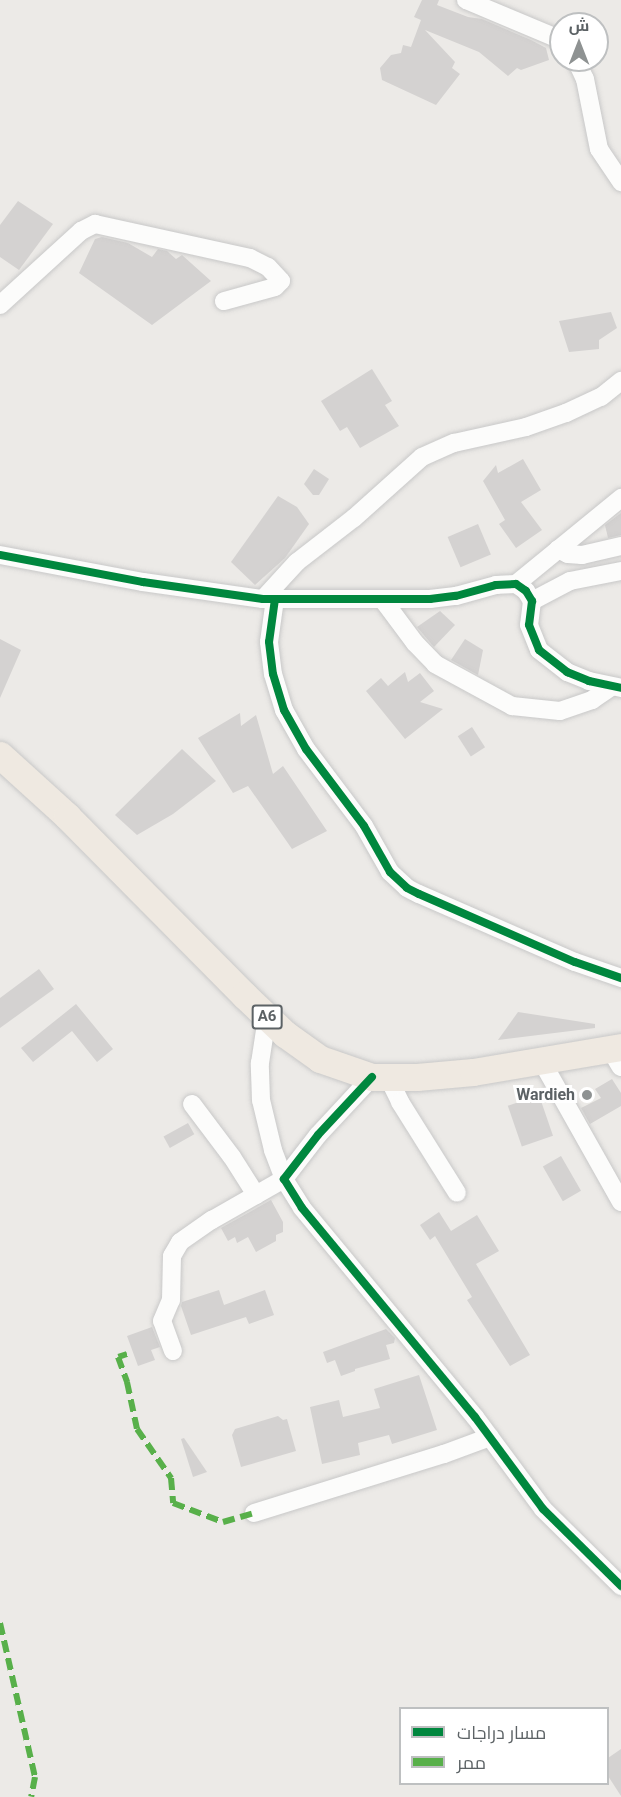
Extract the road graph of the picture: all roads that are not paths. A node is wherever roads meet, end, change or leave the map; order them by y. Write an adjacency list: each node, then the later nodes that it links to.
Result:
1 (466, 0): 2 (street)
2 (549, 35)
3 (582, 72): 4 (street)
4 (621, 182)
5 (224, 301): 6 (street)
6 (0, 305)
7 (621, 381): 14 (street)
8 (621, 498): 10 (street)
9 (621, 546): 10 (street)
10 (558, 549): 13 (street)
11 (0, 555): 14 (street)
12 (621, 571): 16 (street)
13 (516, 584): 15 (street); 16 (street)
14 (269, 599): 15 (street); 19 (street)
15 (383, 600): 17 (street)
16 (532, 601): 17 (street)
17 (616, 688)
18 (0, 755): 20 (highway, A6)
19 (621, 978)
20 (267, 1017): 23 (highway, A6); 25 (street)
21 (617, 1054): 22 (highway, A6)
22 (541, 1060): 23 (highway, A6); 28 (street)
23 (380, 1077): 25 (street); 26 (street)
24 (192, 1104): 27 (street)
25 (284, 1179): 27 (street); 30 (street)
26 (457, 1192)
27 (256, 1195): 29 (street)
28 (621, 1202)
29 (173, 1351)
30 (489, 1437): 31 (street); 32 (street)
31 (254, 1513)
32 (621, 1586)

